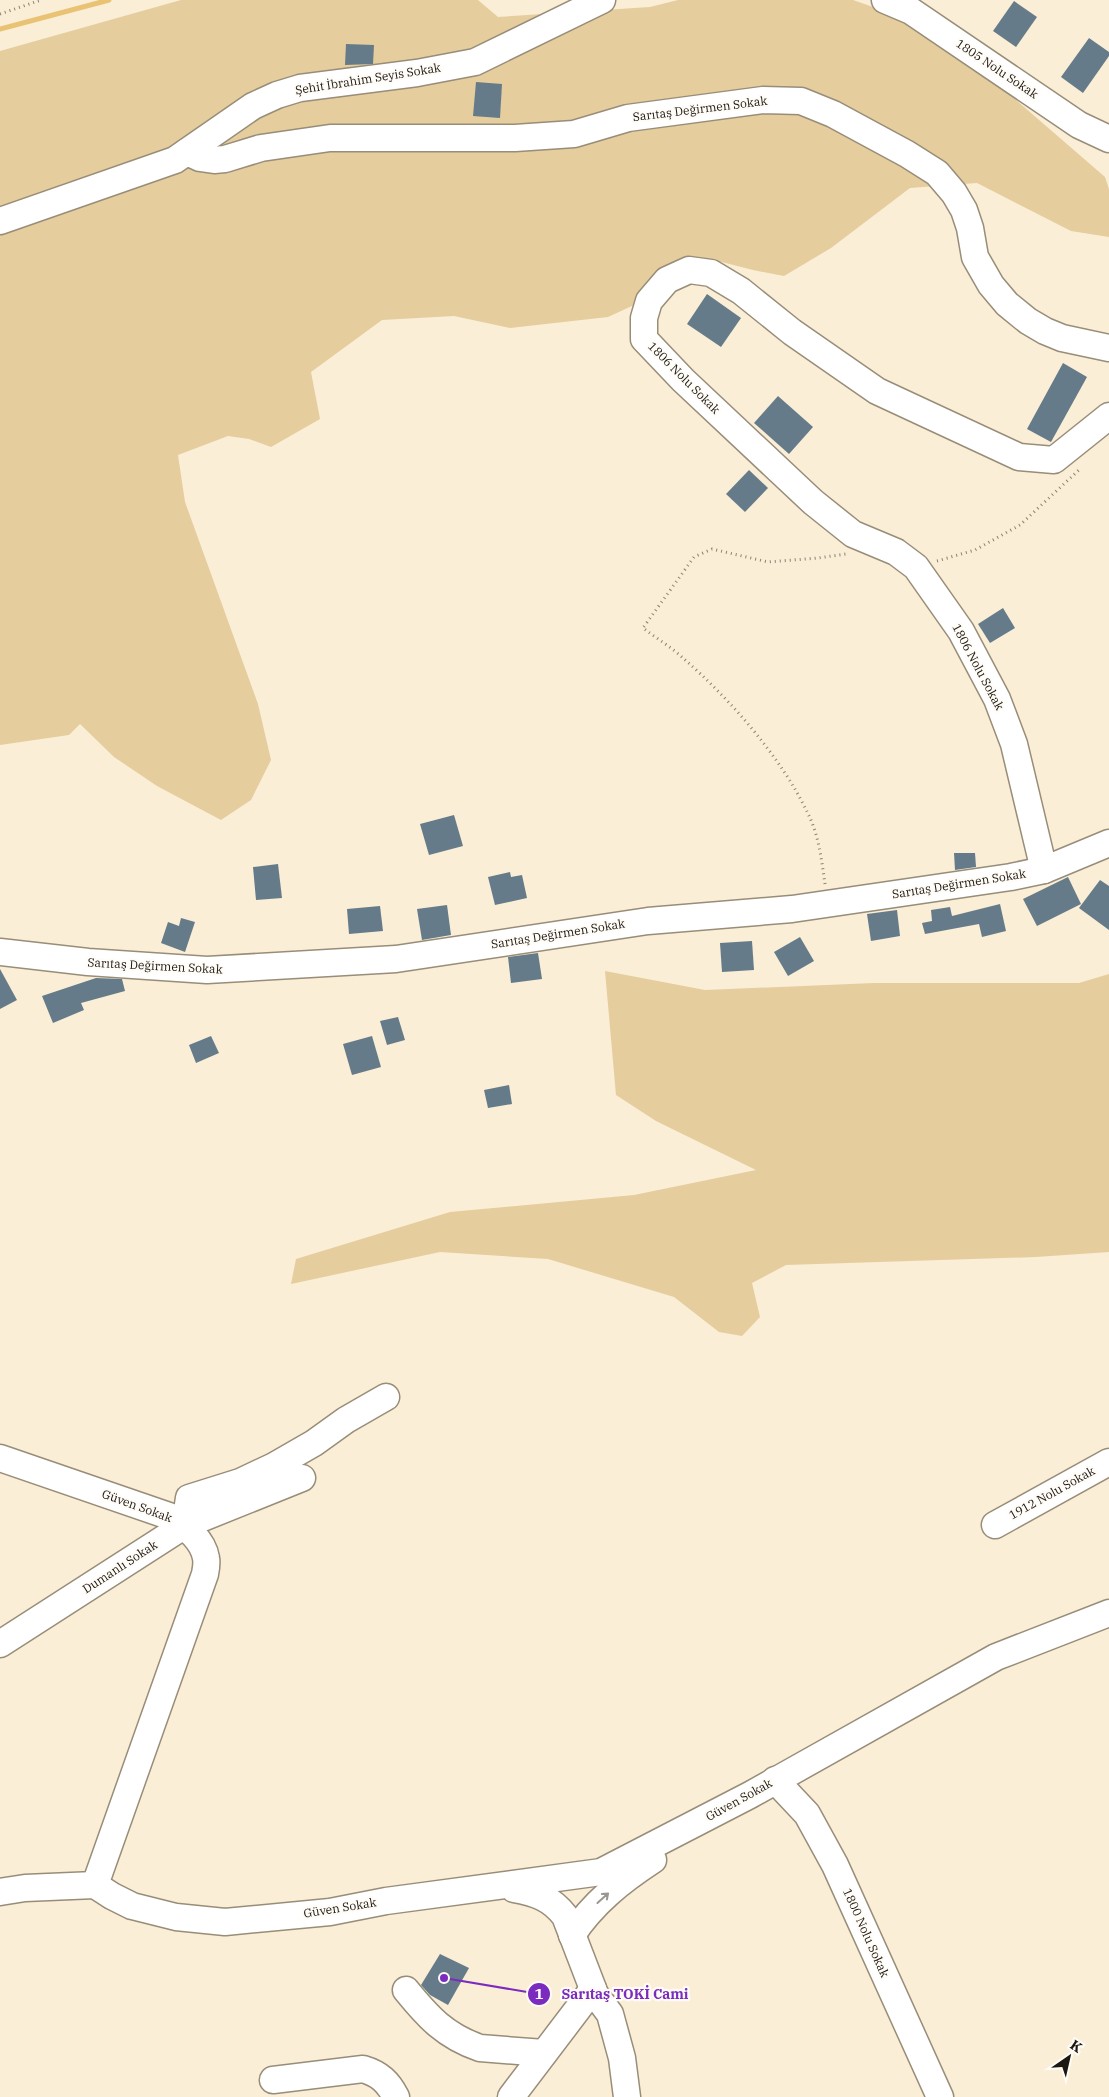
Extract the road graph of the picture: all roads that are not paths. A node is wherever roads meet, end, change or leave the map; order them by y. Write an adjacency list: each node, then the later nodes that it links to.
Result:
1 (602, 0): 4 (street, Şehit İbrahim Seyis Sokak)
2 (885, 0): 3 (street, 1805 Nolu Sokak)
3 (1109, 139)
4 (187, 152): 5 (street, Şehit İbrahim Seyis Sokak); 6 (street, Sarıtaş Değirmen Sokak)
5 (0, 221)
6 (1109, 348)
7 (1109, 416): 9 (street, 1806 Nolu Sokak)
8 (1109, 844): 9 (street, Sarıtaş Değirmen Sokak)
9 (1044, 870): 10 (street, Sarıtaş Değirmen Sokak)
10 (0, 952)
11 (386, 1398): 15 (street)
12 (0, 1458): 15 (street, Güven Sokak)
13 (1109, 1462): 16 (street, 1912 Nolu Sokak)
14 (302, 1478): 15 (street, Dumanlı Sokak)
15 (185, 1525): 18 (street, Dumanlı Sokak); 21 (street, Güven Sokak)
16 (995, 1525)
17 (1109, 1613): 19 (street, Güven Sokak)
18 (0, 1644)
19 (775, 1780): 20 (street, Güven Sokak); 32 (street, 1800 Nolu Sokak)
20 (687, 1829): 22 (street, Güven Sokak); 24 (street, one-way to 20)
21 (95, 1885): 22 (street, Güven Sokak); 23 (street)
22 (500, 1886): 24 (street)
23 (0, 1892)
24 (572, 1935): 25 (street)
25 (593, 1989): 27 (street); 31 (street)
26 (406, 1990): 27 (street)
27 (544, 2053): 30 (street)
28 (273, 2080): 29 (street)
29 (396, 2097)
30 (511, 2097)
31 (627, 2097)
32 (940, 2097)

